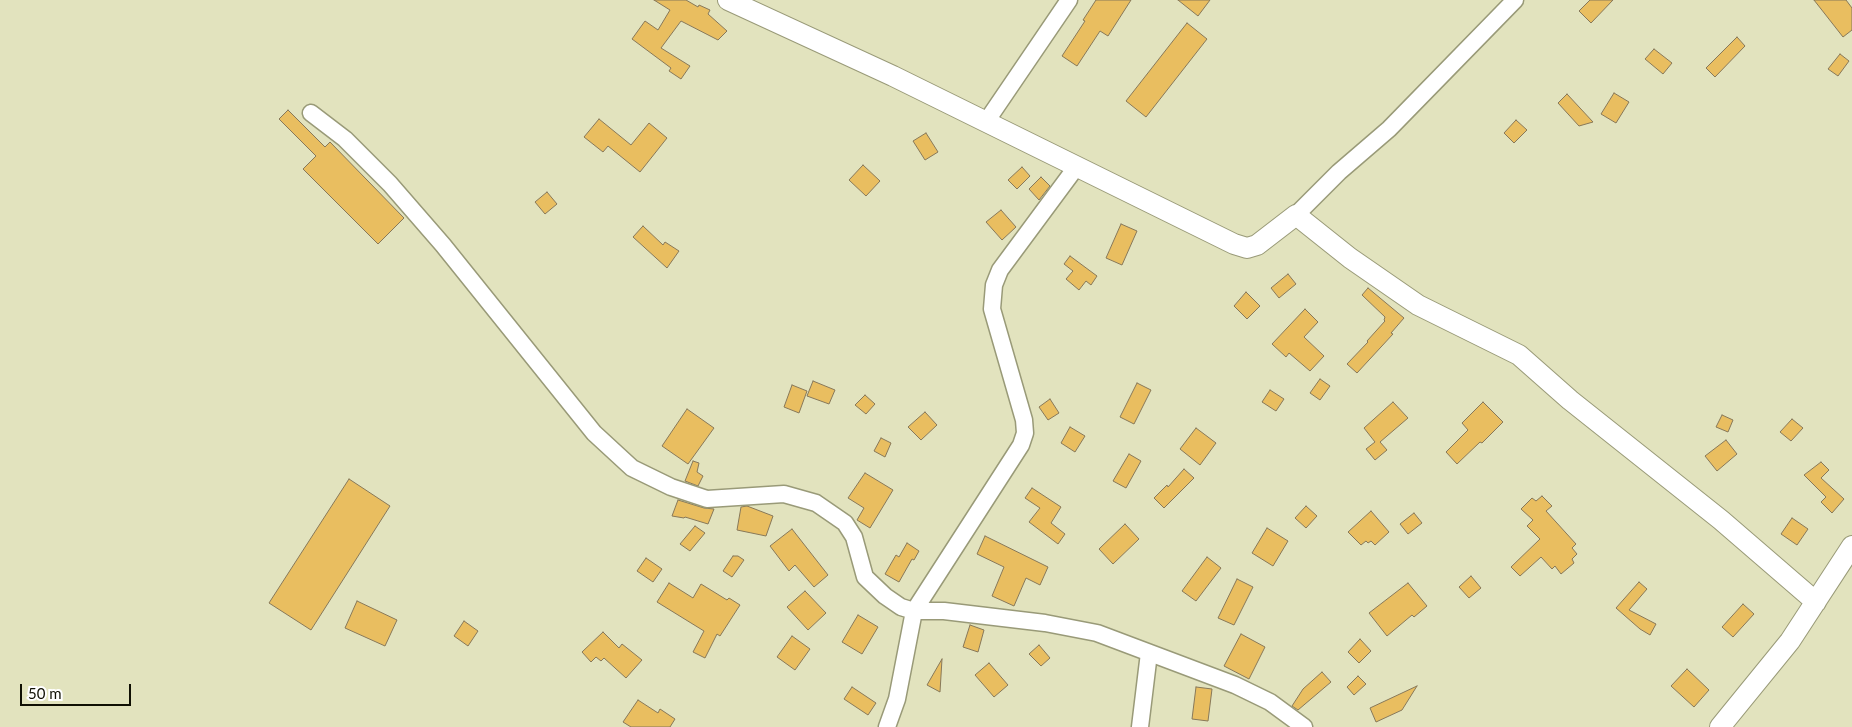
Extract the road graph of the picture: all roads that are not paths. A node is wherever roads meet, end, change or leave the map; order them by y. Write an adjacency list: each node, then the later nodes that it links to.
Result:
1 (728, 0): 5 (street)
2 (1069, 0): 5 (street)
3 (1515, 0): 7 (street)
4 (311, 113): 10 (street)
5 (986, 122): 6 (street)
6 (1077, 166): 7 (street); 10 (street)
7 (1296, 215): 9 (street)
8 (1852, 546): 9 (street)
9 (1816, 602): 15 (street)
10 (914, 611): 11 (street); 12 (street)
11 (1149, 653): 13 (street); 14 (street)
12 (887, 727)
13 (1140, 727)
14 (1304, 727)
15 (1720, 727)

